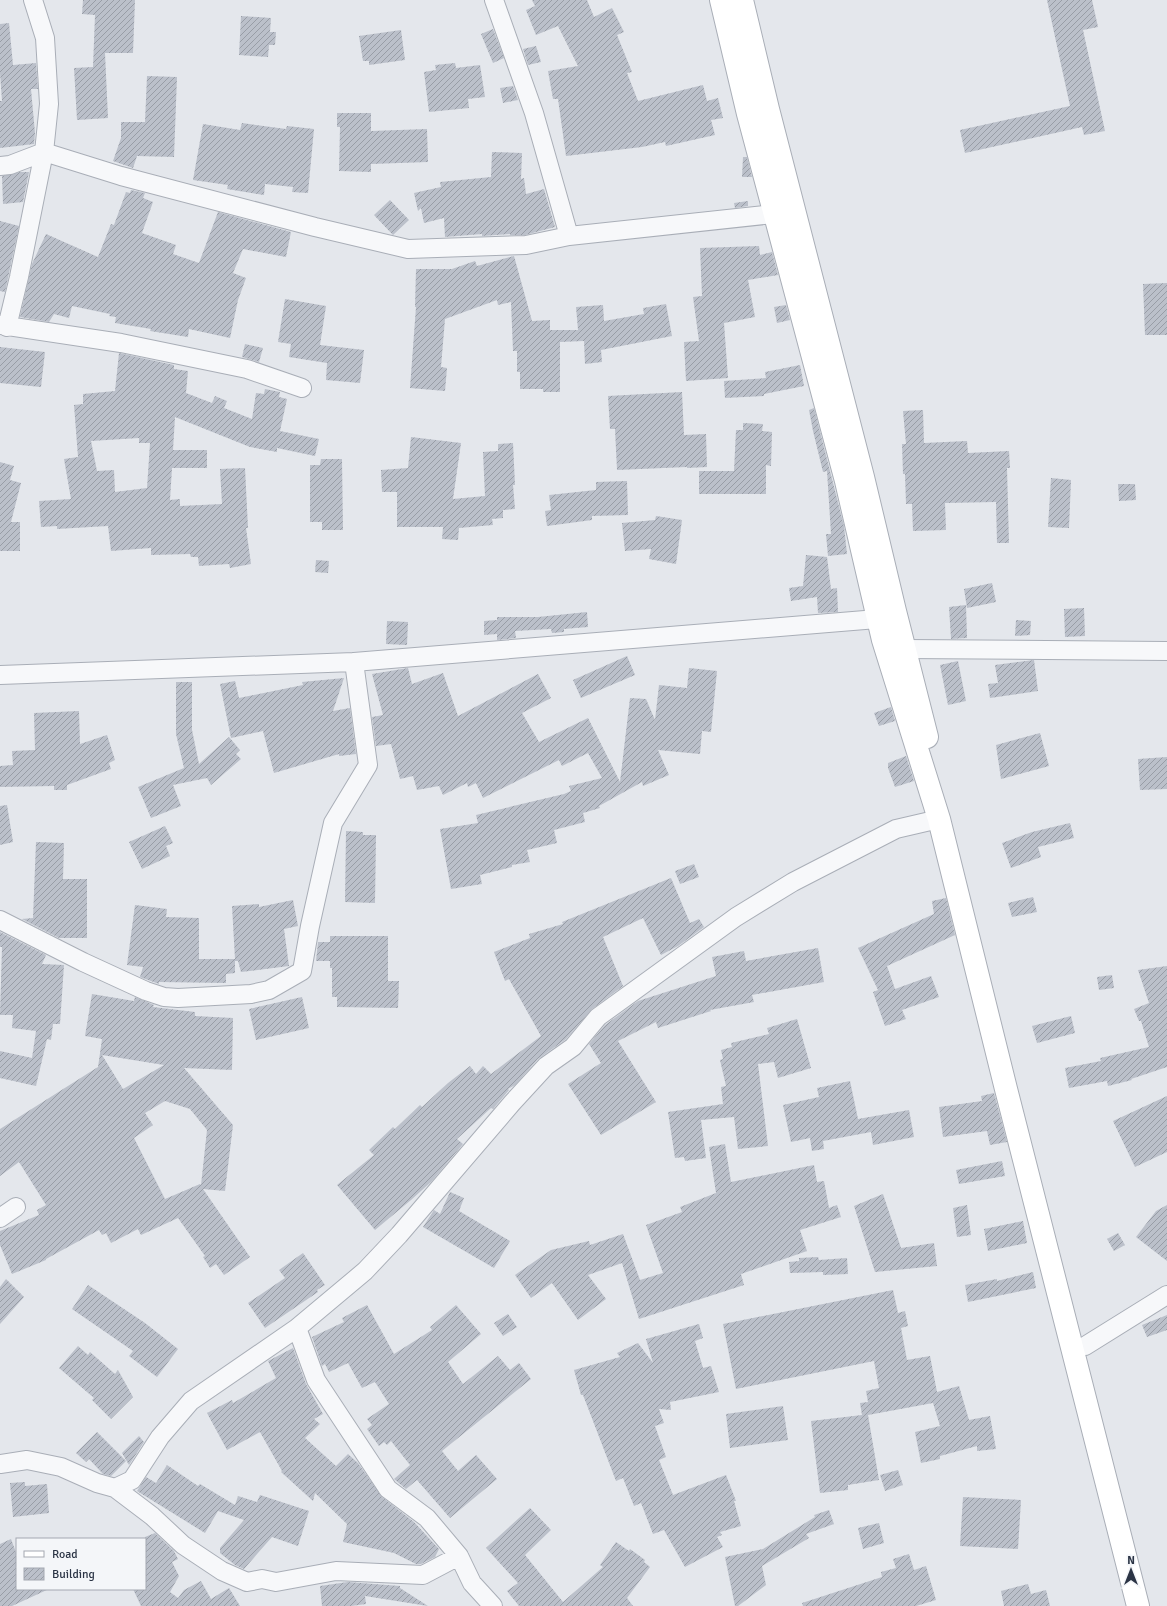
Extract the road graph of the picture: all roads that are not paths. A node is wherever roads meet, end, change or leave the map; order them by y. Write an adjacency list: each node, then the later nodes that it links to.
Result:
1 (33, 0): 5 (street)
2 (494, 0): 8 (street)
3 (721, 0): 7 (street)
4 (742, 0): 11 (street)
5 (44, 152): 6 (street); 8 (street); 9 (street)
6 (0, 166)
7 (774, 214): 8 (street); 11 (street)
8 (569, 236)
9 (4, 326): 10 (street)
10 (302, 388)
11 (855, 479): 12 (street); 13 (street)
12 (878, 619): 15 (street); 17 (street)
13 (905, 649): 14 (street); 23 (street)
14 (1167, 651)
15 (354, 662): 16 (street); 18 (street)
16 (0, 675)
17 (939, 819): 22 (street); 28 (street)
18 (0, 920)
19 (16, 1207): 20 (street)
20 (0, 1218)
21 (1167, 1295): 23 (street)
22 (297, 1328): 25 (street); 26 (street)
23 (1085, 1346): 29 (street)
24 (0, 1464): 25 (street)
25 (116, 1488): 26 (street)
26 (459, 1556): 27 (street)
27 (493, 1606)
28 (1138, 1606)
29 (1149, 1606)

